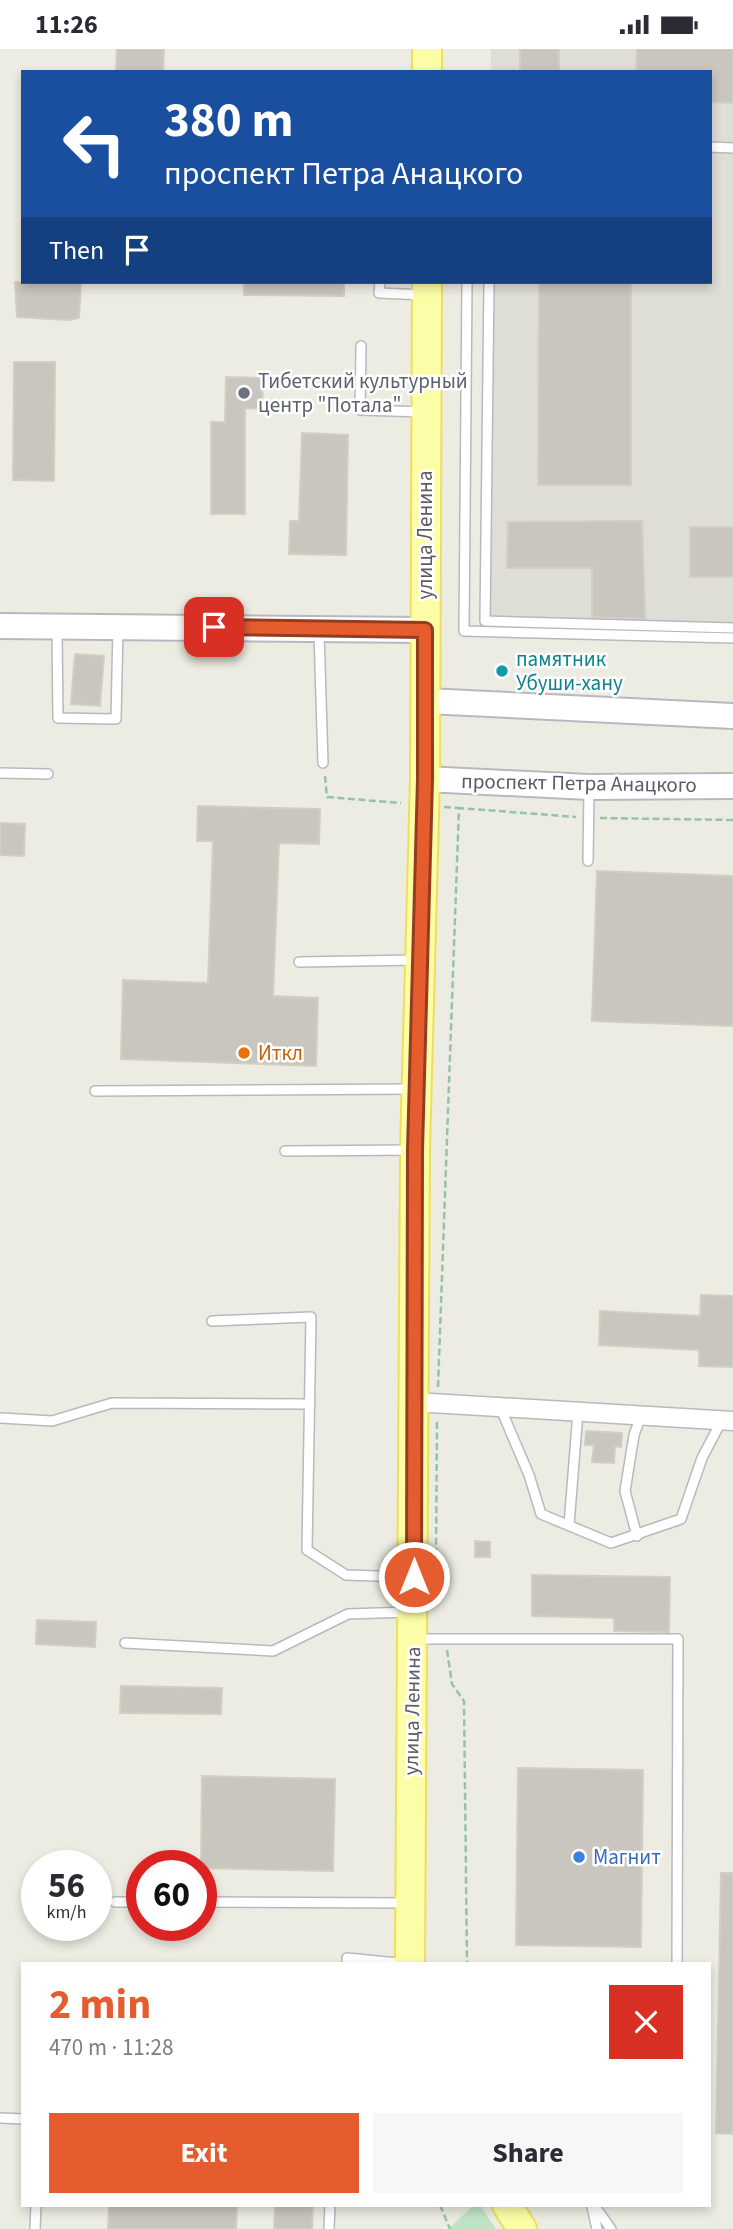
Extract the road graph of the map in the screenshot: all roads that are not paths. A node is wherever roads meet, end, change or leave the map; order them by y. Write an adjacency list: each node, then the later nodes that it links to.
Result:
1 (427, 49): 2 (main road)
2 (427, 70)
3 (712, 147): 4 (lane)
4 (733, 148)
5 (380, 284): 8 (lane)
6 (467, 284): 17 (lane)
7 (489, 284): 14 (lane)
8 (427, 288): 10 (main road, улица Ленина)
9 (360, 346): 10 (lane)
10 (426, 412): 16 (main road, улица Ленина)
11 (0, 626): 12 (main road)
12 (57, 626): 13 (main road); 13 (lane)
13 (118, 626): 15 (main road)
14 (733, 628)
15 (319, 629): 16 (main road); 20 (lane)
16 (425, 630): 18 (main road, улица Ленина)
17 (733, 638)
18 (426, 701): 19 (main road); 23 (main road, улица Ленина)
19 (733, 716)
20 (323, 763)
21 (0, 773): 22 (lane)
22 (48, 774)
23 (425, 779): 25 (main road, проспект Петра Анацкого); 27 (main road, улица Ленина)
24 (733, 786): 25 (main road, проспект Петра Анацкого)
25 (589, 787): 26 (lane)
26 (588, 861)
27 (419, 960): 28 (lane); 29 (main road, улица Ленина)
28 (299, 962)
29 (416, 1089): 30 (lane); 31 (main road, улица Ленина)
30 (94, 1091)
31 (415, 1150): 32 (lane); 35 (main road, улица Ленина)
32 (285, 1151)
33 (212, 1321): 34 (lane)
34 (310, 1403): 39 (lane); 43 (lane)
35 (426, 1403): 36 (street); 43 (main road, улица Ленина)
36 (500, 1407): 37 (street); 41 (lane)
37 (578, 1412): 38 (street); 41 (lane)
38 (641, 1416): 40 (street); 42 (lane)
39 (1, 1418)
40 (728, 1421): 42 (lane)
41 (569, 1524): 42 (lane)
42 (637, 1536)
43 (425, 1569): 44 (main road, улица Ленина)
44 (413, 1626): 45 (lane); 49 (main road, улица Ленина); 53 (lane)
45 (125, 1643)
46 (115, 1902): 47 (lane)
47 (126, 1902)
48 (217, 1902): 49 (lane)
49 (410, 1903): 52 (main road, улица Ленина)
50 (347, 1962): 51 (lane)
51 (388, 1962)
52 (410, 1962)
53 (677, 1962)
54 (0, 2118): 55 (lane)
55 (21, 2119)
56 (36, 2207): 62 (lane)
57 (330, 2207): 63 (lane)
58 (508, 2207): 64 (main road)
59 (593, 2207): 61 (lane)
60 (594, 2207): 65 (lane)
61 (597, 2228)
62 (35, 2229)
63 (329, 2229)
64 (522, 2229)
65 (611, 2229)

